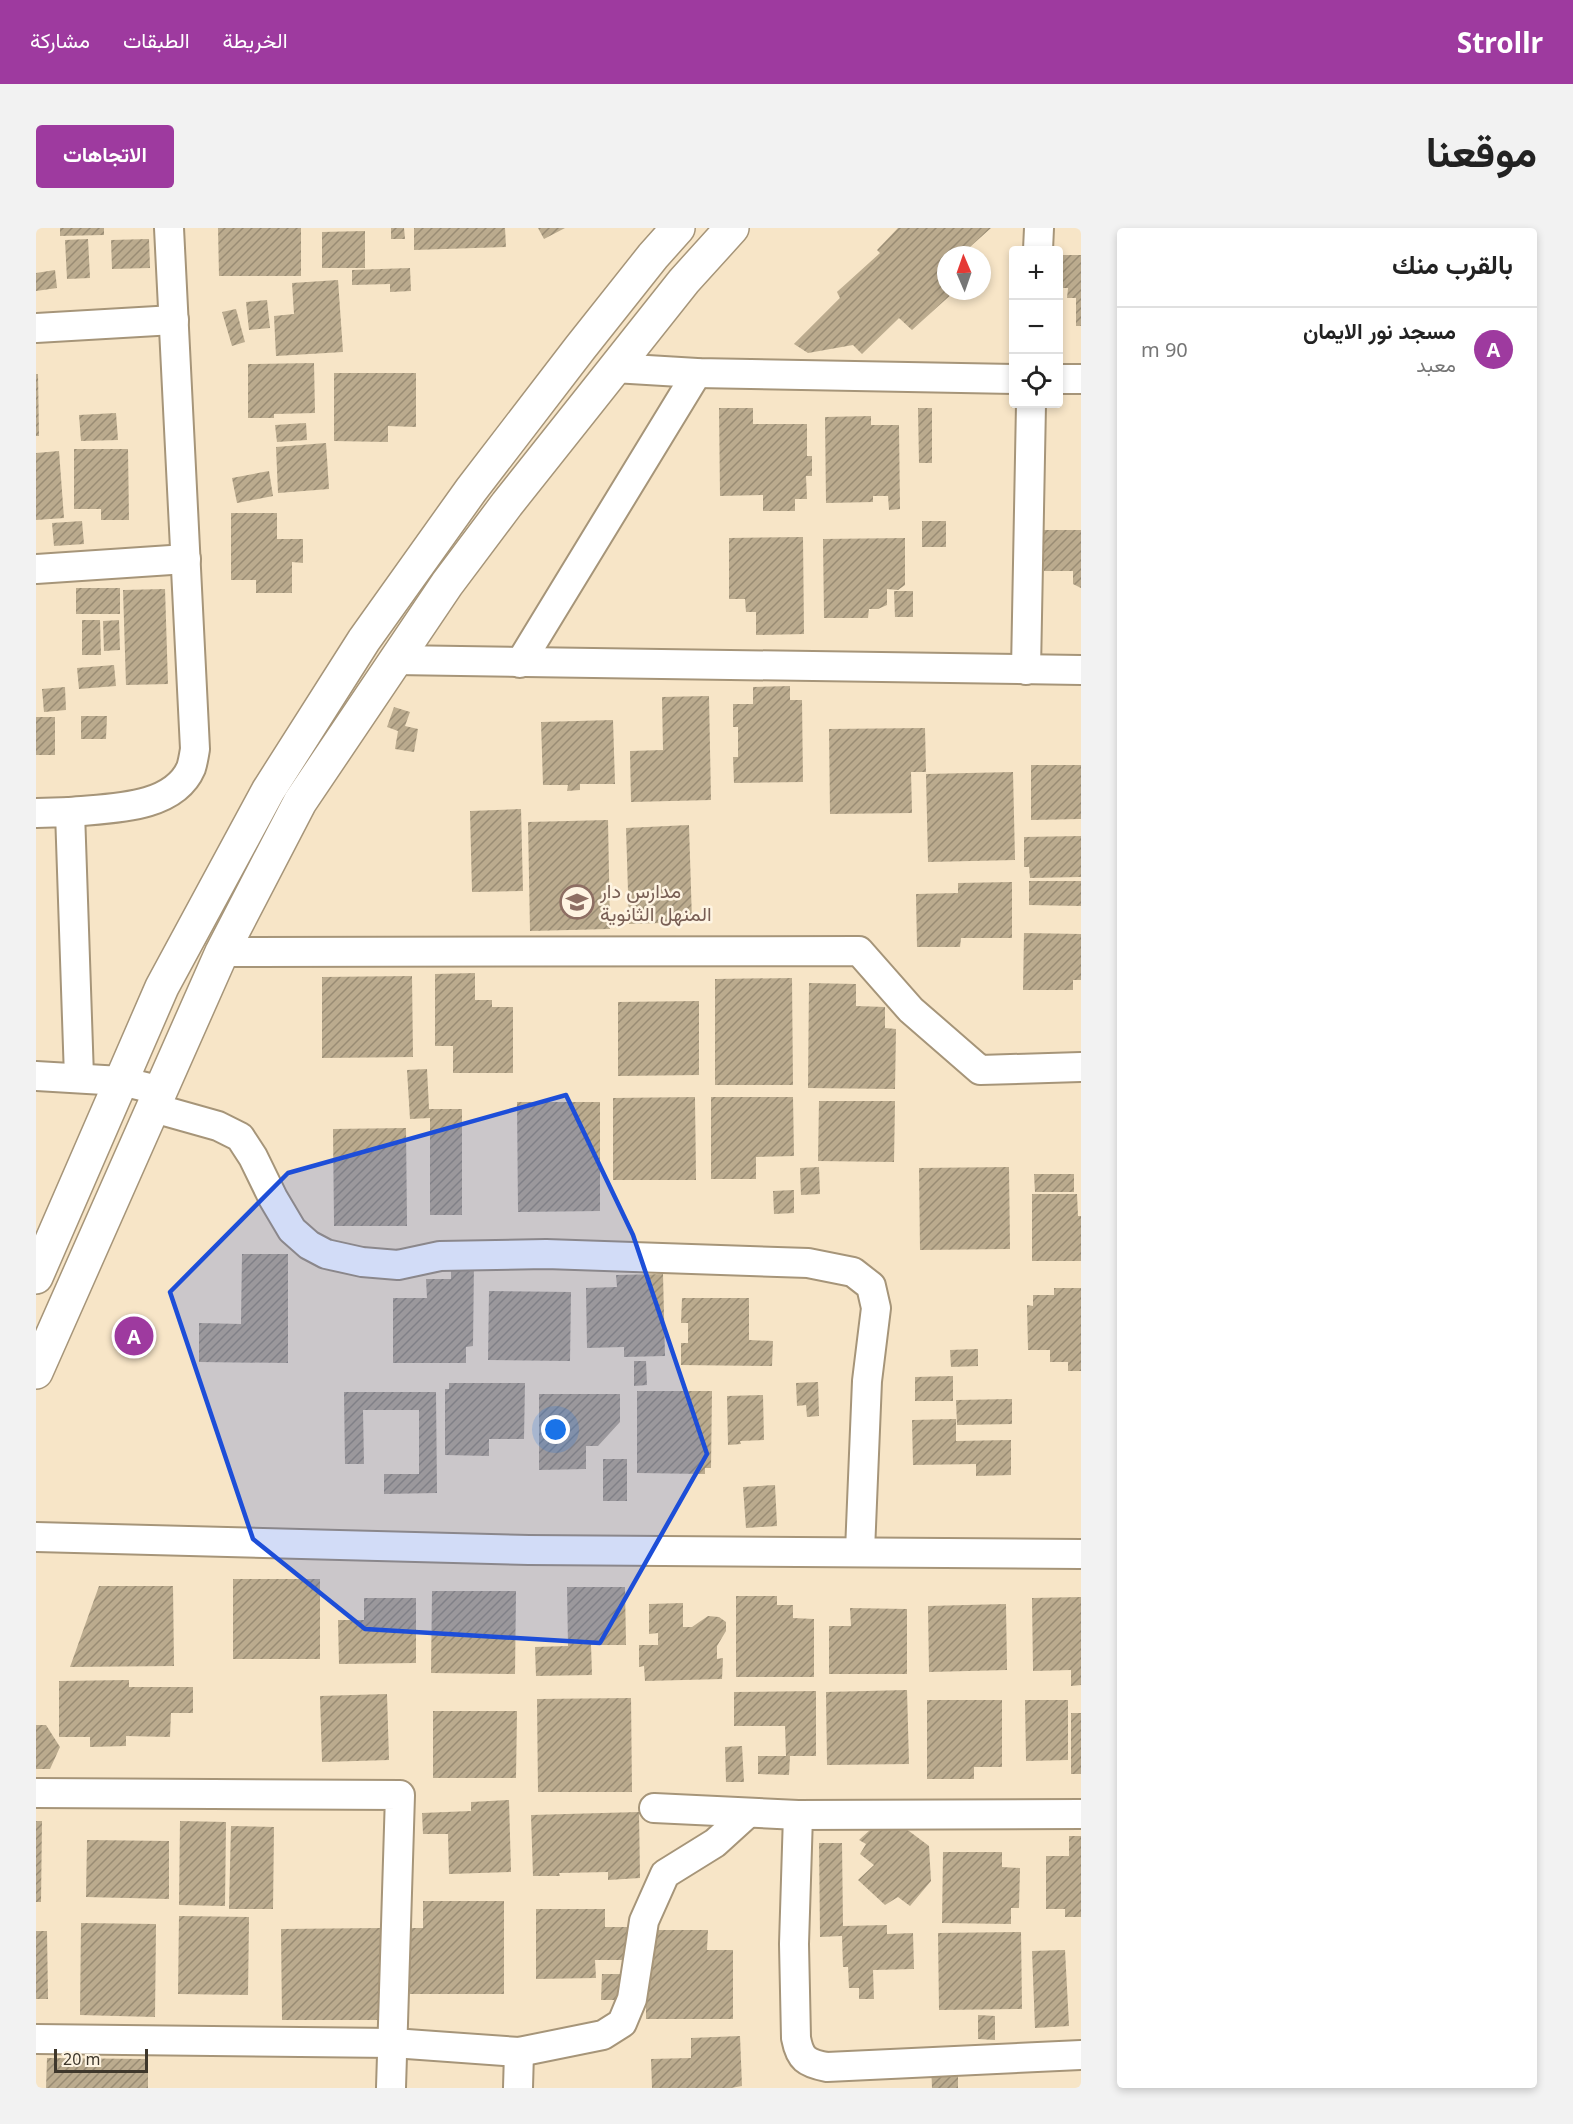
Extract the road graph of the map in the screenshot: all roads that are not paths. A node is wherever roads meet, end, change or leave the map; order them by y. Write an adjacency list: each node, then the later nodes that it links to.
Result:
1 (169, 228): 6 (street)
2 (678, 228): 26 (main road)
3 (732, 228): 8 (main road)
4 (1039, 228): 5 (street)
5 (1038, 246)
6 (174, 320): 7 (street); 14 (street)
7 (36, 328)
8 (614, 368): 9 (street); 16 (main road)
9 (697, 373): 10 (street); 17 (street)
10 (1009, 379)
11 (1063, 379): 12 (street)
12 (1081, 379)
13 (1031, 408): 18 (street)
14 (186, 559): 15 (street); 20 (street)
15 (36, 569)
16 (394, 660): 17 (street); 22 (main road)
17 (520, 663): 18 (street)
18 (1026, 669): 19 (street)
19 (1081, 670)
20 (70, 812): 21 (street); 25 (street)
21 (36, 813)
22 (222, 952): 23 (street); 27 (main road)
23 (1081, 1068)
24 (36, 1076): 25 (street)
25 (79, 1077): 26 (street)
26 (121, 1081): 27 (street); 28 (main road)
27 (158, 1100): 29 (main road); 31 (street)
28 (36, 1277)
29 (36, 1372)
30 (36, 1537): 31 (street)
31 (860, 1551): 32 (street)
32 (1081, 1554)
33 (36, 1793): 39 (street)
34 (654, 1808): 35 (street)
35 (748, 1813): 37 (street); 40 (street)
36 (1081, 1814): 37 (street)
37 (798, 1815): 41 (street)
38 (36, 2038): 39 (street)
39 (393, 2043): 40 (street); 42 (street)
40 (519, 2052): 43 (street)
41 (1081, 2055)
42 (391, 2088)
43 (519, 2088)

